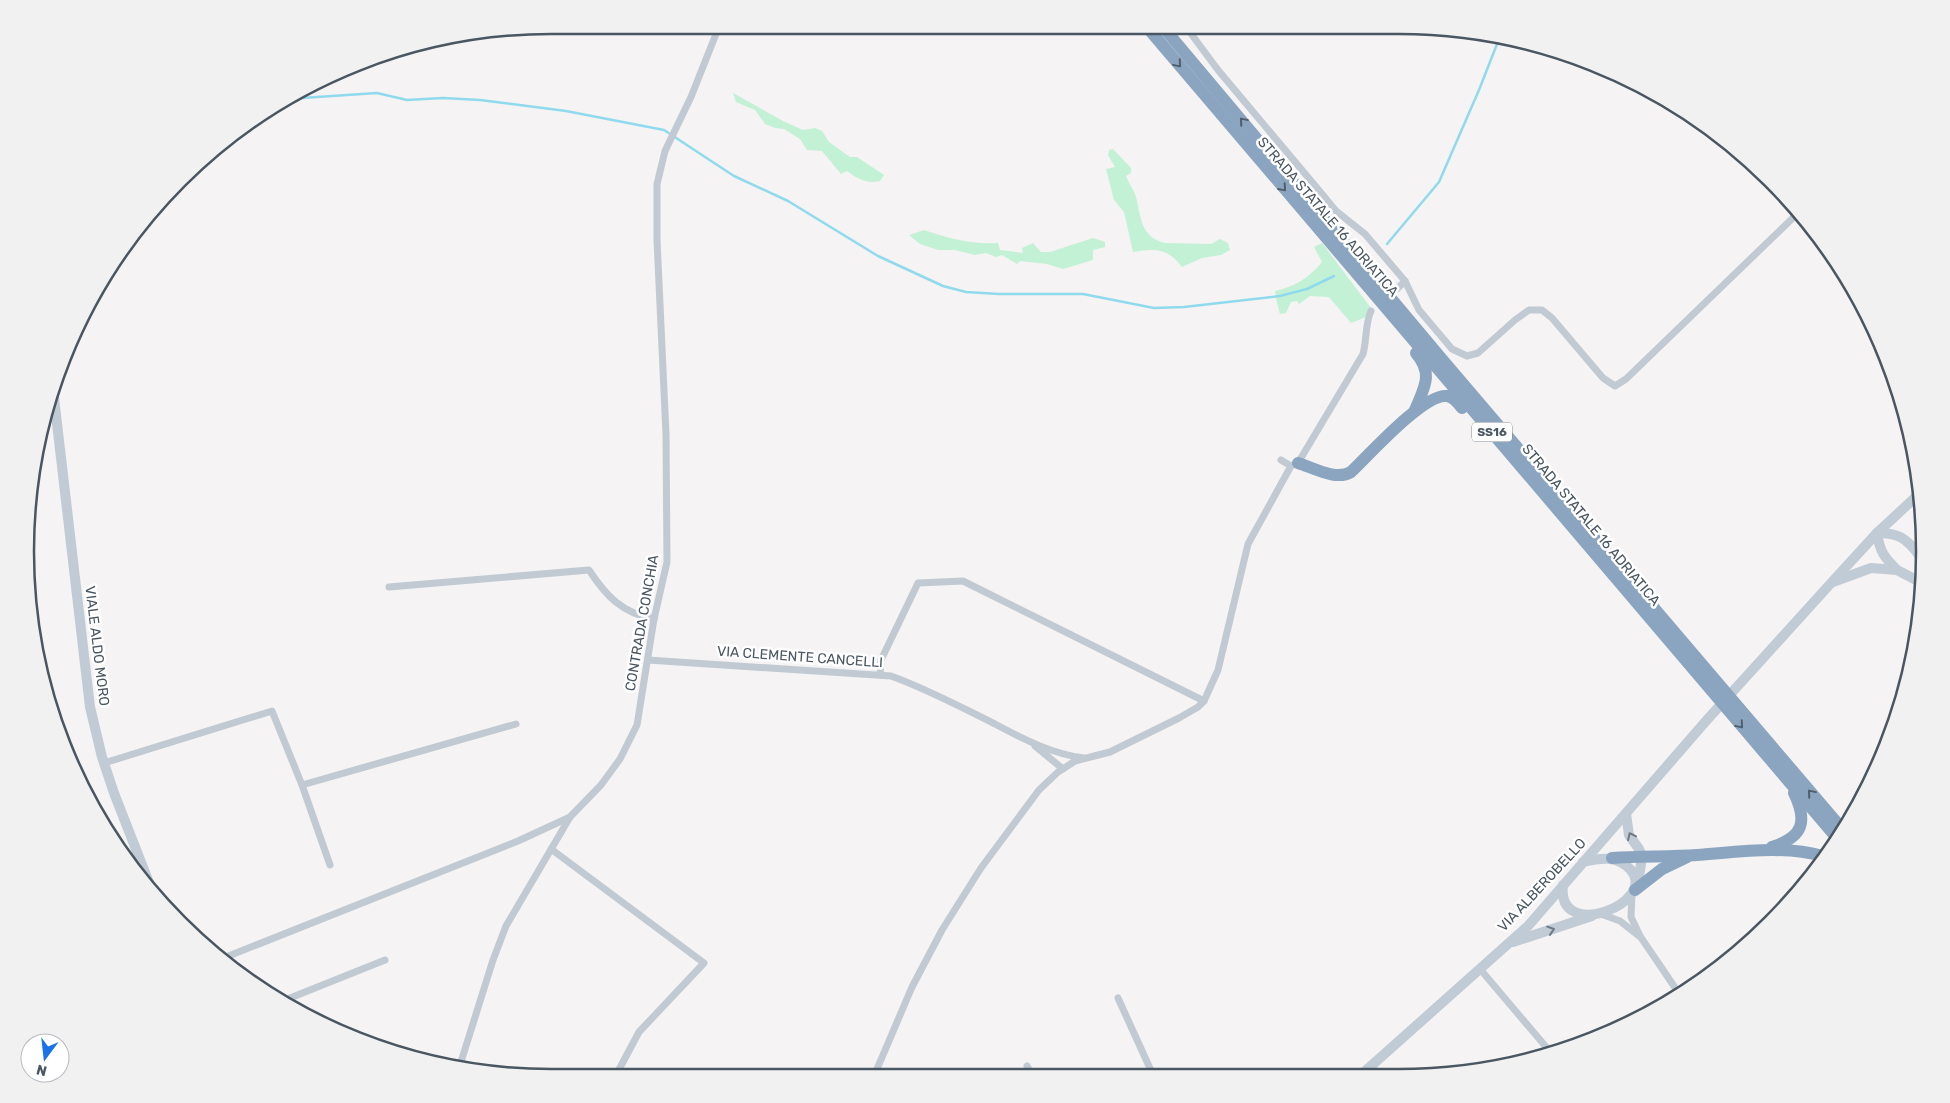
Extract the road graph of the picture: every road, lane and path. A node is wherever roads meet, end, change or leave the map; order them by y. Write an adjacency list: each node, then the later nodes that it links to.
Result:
1 (716, 34): 22 (street, CONTRADA CONCHIA)
2 (1153, 34): 8 (highway, STRADA STATALE 16 ADRIATICA / SS16, one-way to 8)
3 (1169, 34): 38 (highway, STRADA STATALE 16 ADRIATICA / SS16, one-way to 3)
4 (1191, 34): 6 (street)
5 (1794, 217): 6 (street)
6 (1405, 281): 7 (street)
7 (1397, 289)
8 (1385, 306): 11 (highway); 14 (highway, STRADA STATALE 16 ADRIATICA / SS16)
9 (1371, 311): 13 (street)
10 (55, 405): 31 (main road, VIALE ALDO MORO)
11 (1415, 410): 13 (highway); 14 (highway)
12 (1281, 460): 13 (street)
13 (1295, 464): 25 (street)
14 (1525, 470): 34 (highway, STRADA STATALE 16 ADRIATICA / SS16, one-way to 34)
15 (1913, 499): 16 (main road, VIA ALBEROBELLO)
16 (1876, 533): 17 (main road); 18 (main road); 20 (main road, VIA ALBEROBELLO)
17 (1916, 552)
18 (1897, 570): 19 (main road); 20 (main road)
19 (1915, 579)
20 (1832, 582): 36 (main road, VIA ALBEROBELLO)
21 (389, 586): 22 (street)
22 (654, 619): 23 (street, CONTRADA CONCHIA)
23 (648, 660): 24 (street, VIA CLEMENTE CANCELLI); 37 (street, CONTRADA CONCHIA)
24 (880, 675): 25 (street); 27 (street, VIA CLEMENTE CANCELLI)
25 (1204, 701): 30 (street)
26 (516, 724): 35 (street)
27 (1026, 740): 28 (street); 29 (street)
28 (1057, 752): 30 (street); 32 (street)
29 (1046, 755): 32 (street); 33 (street)
30 (1088, 758): 32 (street)
31 (104, 762): 35 (street); 48 (main road, VIALE ALDO MORO)
32 (1065, 768): 33 (street)
33 (1053, 777): 64 (street)
34 (1790, 783): 39 (highway, STRADA STATALE 16 ADRIATICA / SS16); 41 (highway)
35 (302, 785): 47 (street)
36 (1626, 814): 44 (main road, one-way to 36); 46 (main road, VIA ALBEROBELLO)
37 (570, 817): 40 (street, CONTRADA CONCHIA); 54 (street)
38 (1838, 824)
39 (1833, 833)
40 (551, 849): 61 (street, CONTRADA CONCHIA); 63 (street)
41 (1763, 851): 42 (highway); 43 (highway)
42 (1692, 855): 44 (highway); 50 (highway)
43 (1818, 855)
44 (1642, 856): 45 (highway); 50 (main road)
45 (1612, 858): 46 (main road); 50 (main road)
46 (1583, 862): 49 (main road, VIA ALBEROBELLO)
47 (330, 865)
48 (145, 872)
49 (1563, 885): 51 (main road); 53 (main road, VIA ALBEROBELLO)
50 (1635, 889): 51 (main road); 52 (street)
51 (1597, 915): 52 (street); 53 (main road, one-way to 51)
52 (1640, 936): 57 (street)
53 (1507, 944): 56 (main road, VIA ALBEROBELLO)
54 (229, 956)
55 (385, 960): 58 (street)
56 (1480, 969): 60 (street); 67 (main road, VIA ALBEROBELLO)
57 (1676, 988)
58 (290, 998)
59 (1118, 998): 66 (street)
60 (1547, 1048)
61 (462, 1061)
62 (1027, 1066): 65 (street)
63 (619, 1069)
64 (877, 1069)
65 (1029, 1069)
66 (1150, 1069)
67 (1368, 1069)

